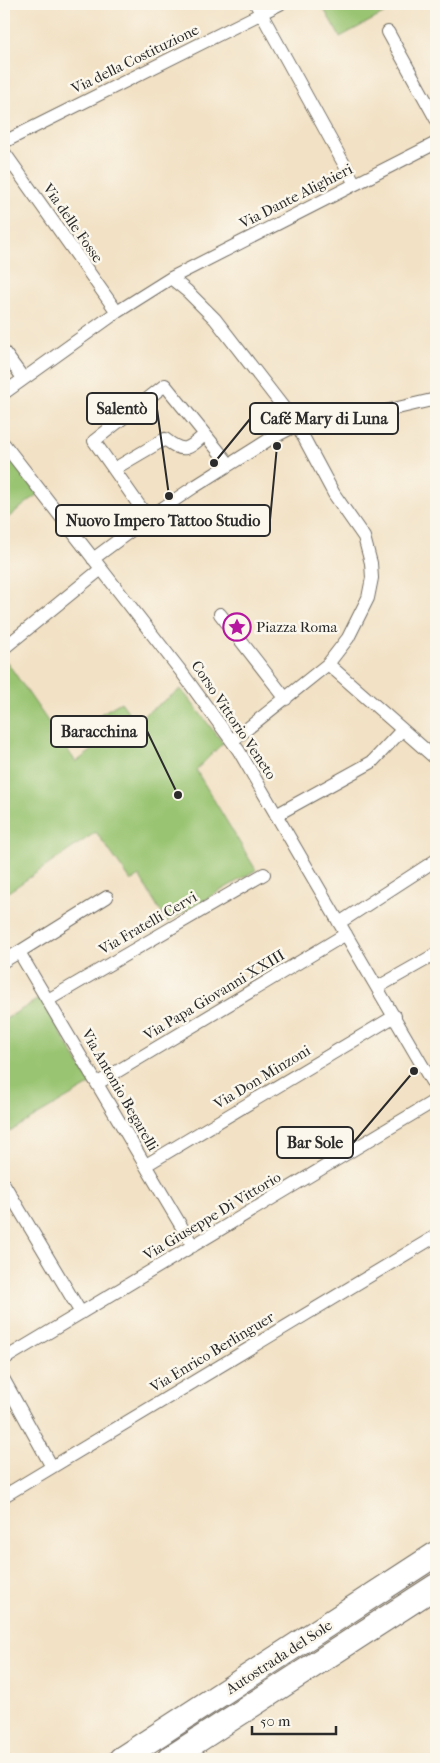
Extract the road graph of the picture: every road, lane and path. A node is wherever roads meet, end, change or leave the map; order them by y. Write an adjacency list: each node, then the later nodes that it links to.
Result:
1 (280, 4): 2 (street, Via della Costituzione)
2 (259, 9): 5 (street, Via della Costituzione); 8 (street)
3 (388, 32): 4 (street)
4 (436, 119)
5 (4, 142)
6 (436, 143): 8 (street, Via Dante Alighieri)
7 (4, 152): 10 (street, Via delle Fosse)
8 (355, 184): 9 (street, Via Dante Alighieri)
9 (171, 278): 10 (street, Via Dante Alighieri); 15 (street)
10 (117, 312): 12 (street, Via Dante Alighieri)
11 (4, 352): 12 (street)
12 (23, 378): 13 (street, Via Dante Alighieri)
13 (4, 393)
14 (436, 399): 15 (street)
15 (297, 424): 18 (street); 24 (street)
16 (205, 434): 18 (street); 19 (street); 19 (street)
17 (4, 444): 21 (street, Corso Vittorio Veneto)
18 (229, 464): 20 (street)
19 (114, 469): 20 (street)
20 (148, 518): 21 (street)
21 (97, 564): 23 (street); 27 (street, Corso Vittorio Veneto)
22 (220, 614): 25 (street)
23 (4, 648)
24 (328, 664): 25 (street); 28 (street)
25 (286, 699): 27 (street)
26 (402, 730): 29 (street)
27 (232, 741): 29 (street, Corso Vittorio Veneto)
28 (436, 759)
29 (276, 815): 33 (street, Corso Vittorio Veneto)
30 (436, 860): 33 (street)
31 (264, 874): 39 (street, Via Fratelli Cervi)
32 (108, 897): 35 (street)
33 (339, 923): 34 (street, Corso Vittorio Veneto)
34 (346, 934): 38 (street, Corso Vittorio Veneto); 41 (street, Via Papa Giovanni XXIII)
35 (19, 952): 37 (street); 39 (street, Via Antonio Begarelli)
36 (436, 954): 38 (street)
37 (4, 960)
38 (378, 987): 40 (street, Corso Vittorio Veneto)
39 (48, 1000): 41 (street, Via Antonio Begarelli)
40 (394, 1016): 42 (street, Corso Vittorio Veneto); 44 (street, Via Don Minzoni)
41 (98, 1083): 44 (street, Via Antonio Begarelli)
42 (436, 1089)
43 (436, 1100): 47 (street, Via Giuseppe Di Vittorio)
44 (146, 1165): 47 (street, Via Antonio Begarelli)
45 (4, 1184): 48 (street)
46 (436, 1236): 51 (street, Via Enrico Berlinguer)
47 (193, 1246): 48 (street, Via Giuseppe Di Vittorio)
48 (81, 1313): 49 (street, Via Giuseppe Di Vittorio)
49 (4, 1359)
50 (4, 1380): 51 (street)
51 (52, 1467): 52 (street, Via Enrico Berlinguer)
52 (4, 1496)
53 (436, 1554): 55 (highway, Autostrada del Sole)
54 (436, 1586): 56 (highway, Autostrada del Sole)
55 (121, 1759)
56 (169, 1759)

